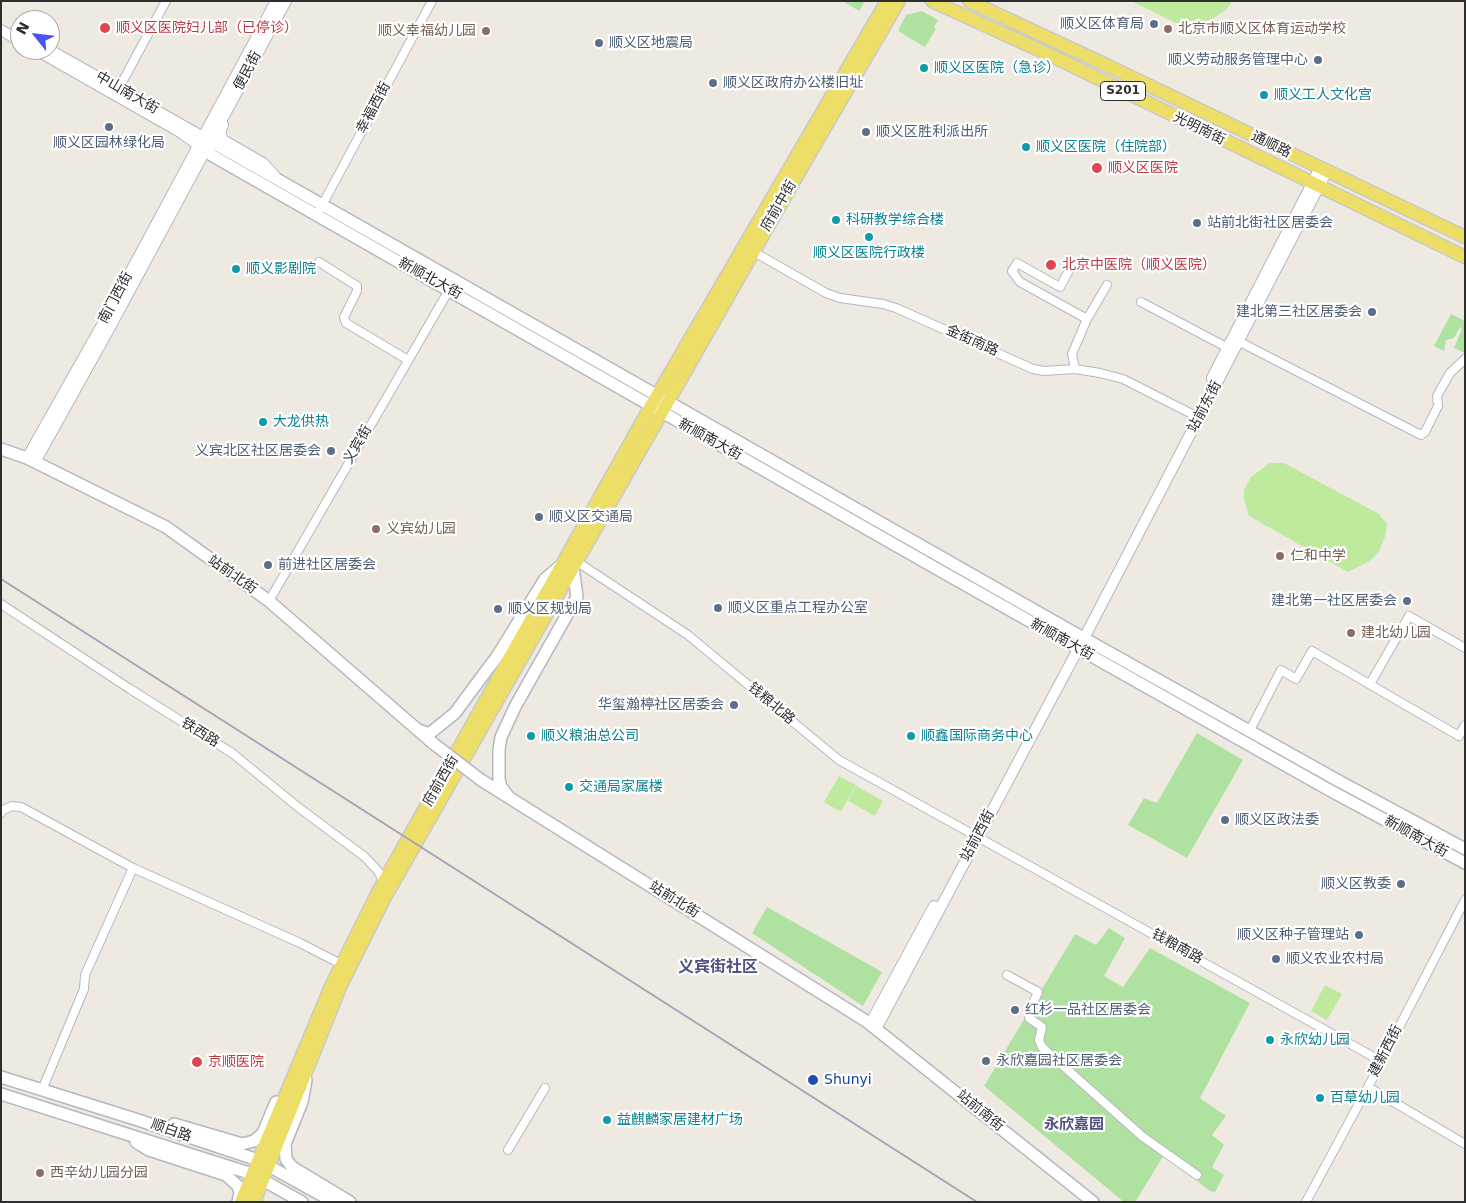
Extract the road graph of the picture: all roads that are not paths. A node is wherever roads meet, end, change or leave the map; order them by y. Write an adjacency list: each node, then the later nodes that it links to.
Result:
1 (166, 1): 12 (street)
2 (276, 1): 10 (street, 便民街)
3 (286, 1): 10 (street, 便民街)
4 (432, 1): 19 (street, 幸福西街)
5 (887, 1): 36 (main road, 府前中街)
6 (899, 1): 23 (main road, 府前中街)
7 (932, 1): 17 (main road, 光明南街 / S201)
8 (969, 1): 15 (main road, 通顺路 / S201)
9 (60, 56): 12 (street, 中山南大街)
10 (251, 57): 12 (street); 14 (street, 便民街); 16 (street)
11 (54, 60): 13 (street)
12 (122, 90): 14 (street, 中山南大街)
13 (180, 132): 14 (street); 21 (street)
14 (204, 144): 16 (main road, 新顺北大街); 18 (main road, 新顺北大街); 21 (street, 南门西街)
15 (1324, 169): 17 (street, 站前东街); 22 (main road, 通顺路 / S201)
16 (279, 180): 19 (main road, 新顺北大街)
17 (1316, 185): 24 (main road, 光明南街 / S201); 31 (street, 站前东街)
18 (272, 190): 20 (main road, 新顺北大街); 21 (street)
19 (323, 204): 20 (street, 幸福西街); 36 (main road, 新顺北大街)
20 (317, 215): 28 (main road, 新顺北大街)
21 (164, 218): 39 (street, 南门西街)
22 (1465, 237)
23 (754, 252): 35 (street, 金街南路); 36 (main road, 府前中街)
24 (1465, 257)
25 (319, 262): 34 (street)
26 (1068, 272): 30 (street)
27 (1107, 285): 30 (street)
28 (449, 290): 34 (street, 义宾街); 36 (main road, 新顺北大街)
29 (1141, 302): 32 (street)
30 (1087, 319): 35 (street)
31 (1236, 339): 32 (street, 站前东街); 33 (street); 43 (street, 站前东街)
32 (1228, 348): 37 (street, 站前东街)
33 (1465, 359)
34 (408, 360): 41 (street, 义宾街)
35 (1075, 369): 37 (street, 金街南路)
36 (660, 404): 40 (main road, 府前西街); 43 (main road, 新顺南大街)
37 (1194, 415): 43 (street, 站前东街)
38 (1, 449): 39 (main road, 站前北街)
39 (31, 460): 41 (main road, 站前北街)
40 (571, 564): 47 (main road); 49 (main road); 51 (street, 钱粮北路); 55 (main road, 府前西街); 61 (main road, 府前西街)
41 (269, 601): 47 (main road, 站前北街)
42 (1, 604): 55 (street, 铁西路)
43 (1078, 641): 48 (main road, 新顺南大街); 51 (street, 站前西街); 53 (main road, 新顺南大街)
44 (1465, 648): 45 (street)
45 (1370, 684): 46 (street); 48 (street)
46 (1465, 726)
47 (418, 729): 49 (main road, 站前北街, bridge)
48 (1250, 730): 52 (main road, 新顺南大街)
49 (513, 800): 59 (main road, 站前北街)
50 (1, 813): 54 (street)
51 (975, 835): 59 (street, 站前西街); 60 (street, 钱粮南路)
52 (1465, 849)
53 (1465, 863)
54 (134, 868): 57 (street); 65 (street)
55 (384, 882): 57 (main road, 府前西街)
56 (1465, 900): 60 (street, 建新西街)
57 (341, 964): 61 (main road, 府前西街)
58 (1007, 975): 72 (street)
59 (870, 1025): 78 (main road, 站前南街)
60 (1381, 1060): 63 (street, 建新西街)
61 (301, 1073): 67 (main road); 71 (main road, 府前西街); 77 (main road)
62 (1, 1077): 65 (main road, 顺白路)
63 (1368, 1086): 69 (street); 79 (street, 建新西街)
64 (545, 1088): 70 (street)
65 (42, 1090): 67 (main road, 顺白路)
66 (1, 1094): 68 (main road, 顺白路)
67 (135, 1119): 71 (main road, 顺白路)
68 (127, 1134): 71 (main road, 顺白路); 73 (main road)
69 (1465, 1144)
70 (508, 1150)
71 (261, 1170): 73 (main road); 74 (main road); 75 (main road, 顺白路); 76 (main road, 顺白路)
72 (1197, 1175)
73 (240, 1202)
74 (254, 1202)
75 (302, 1202)
76 (334, 1202)
77 (350, 1202)
78 (1093, 1202)
79 (1306, 1202)

